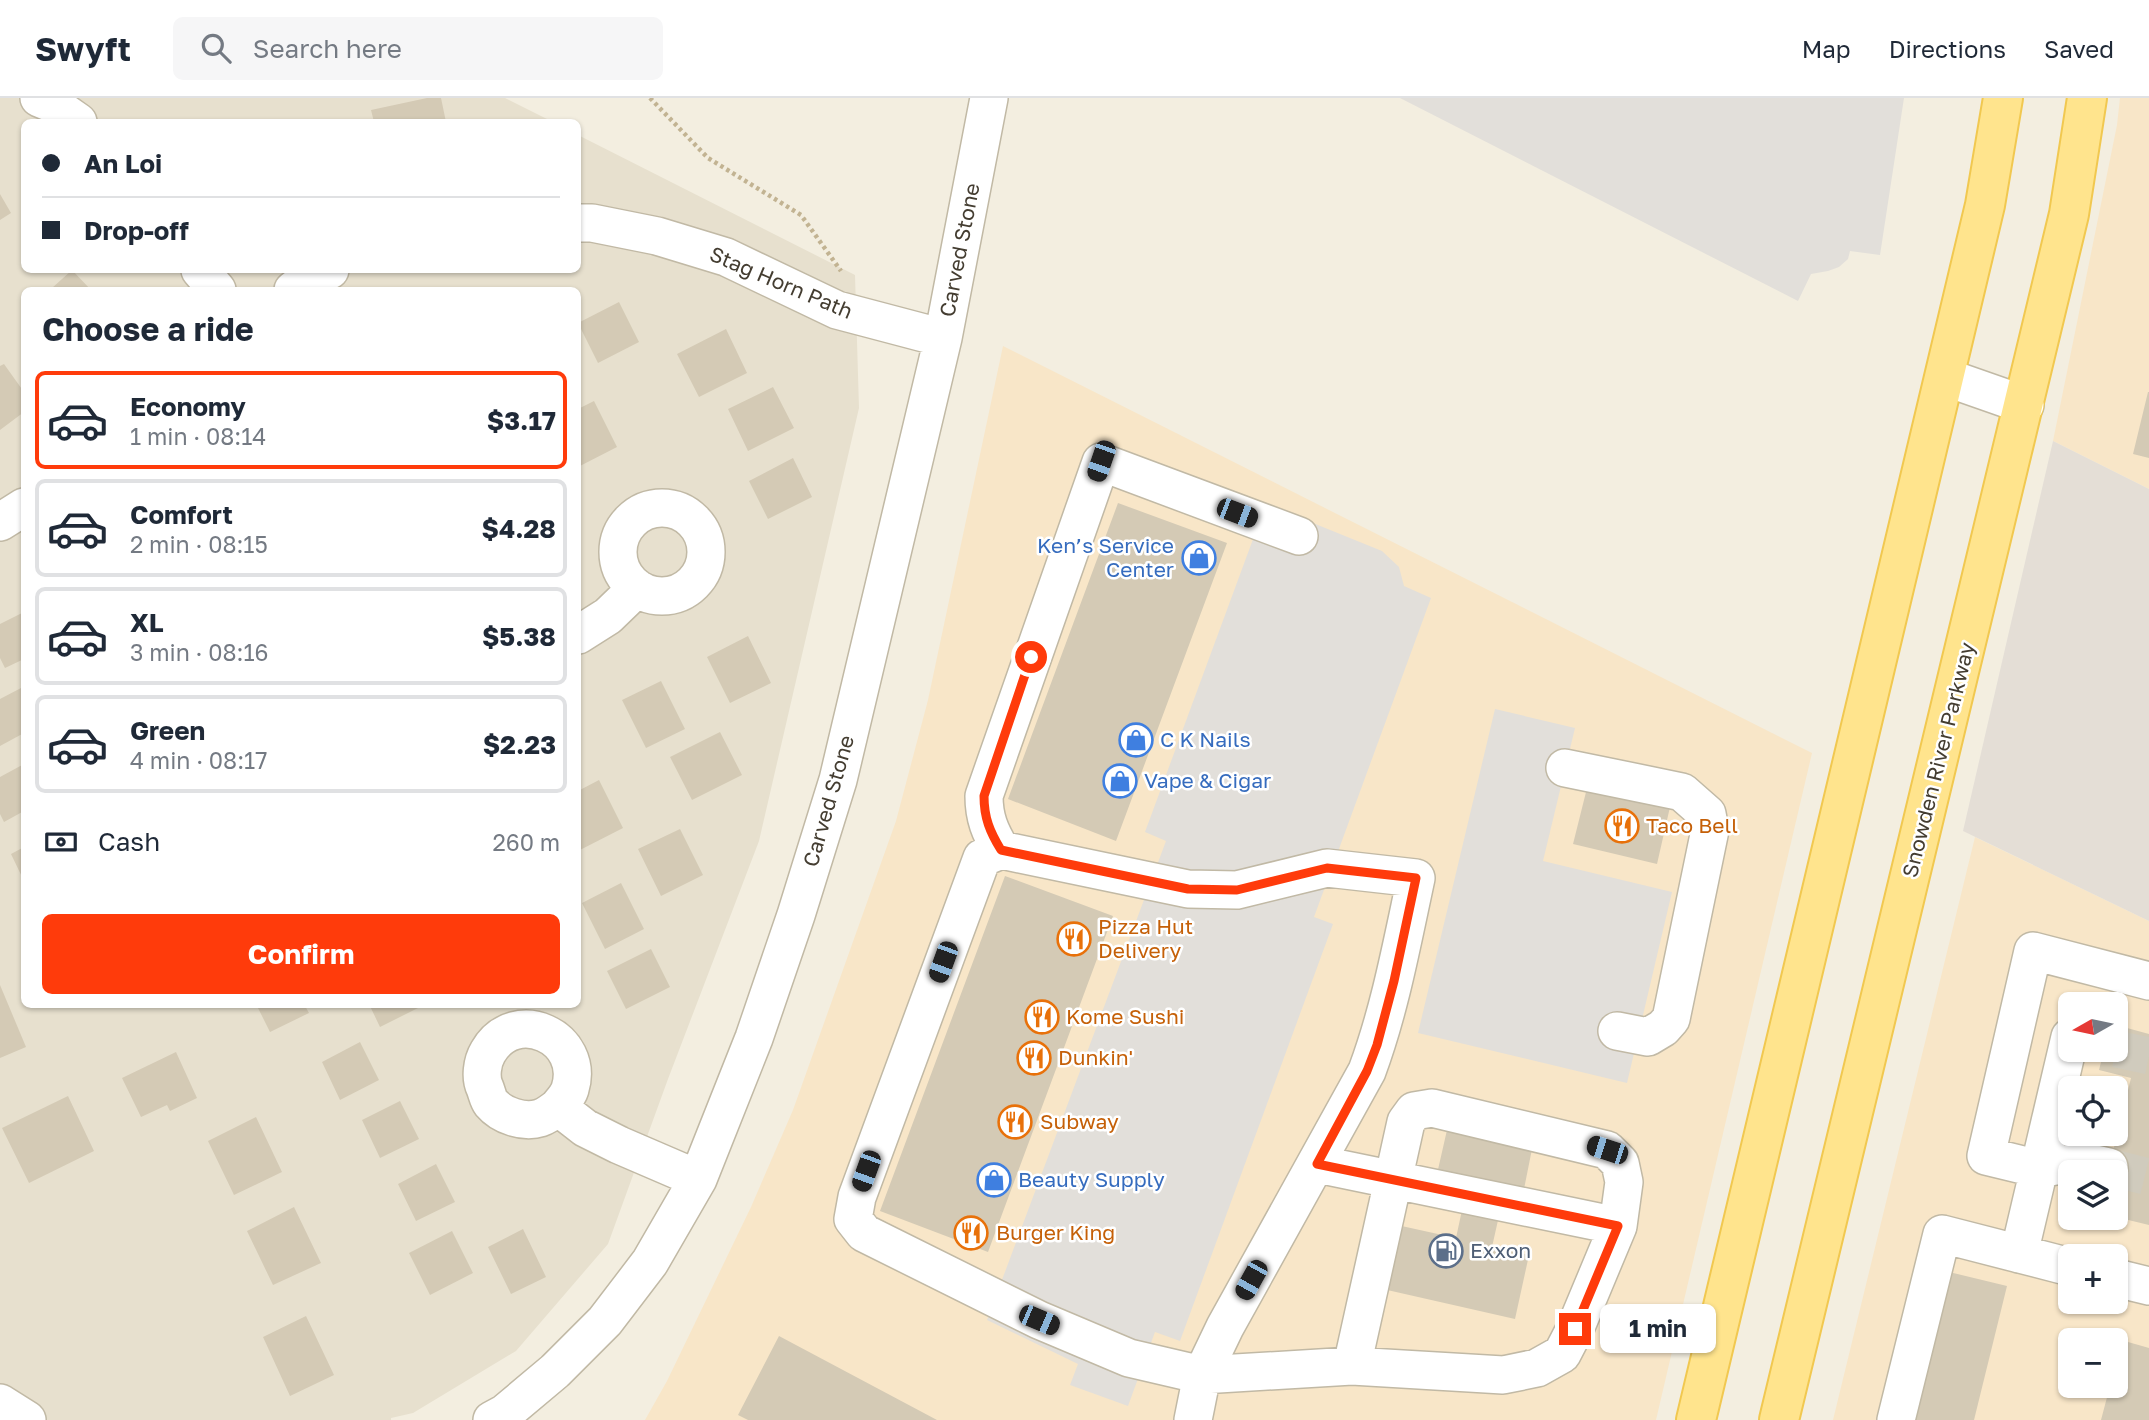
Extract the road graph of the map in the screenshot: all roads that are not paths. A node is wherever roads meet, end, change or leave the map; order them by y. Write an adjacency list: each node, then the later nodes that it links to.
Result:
1 (39, 98): 5 (street)
2 (989, 98): 11 (street, Carved Stone)
3 (2003, 98): 12 (main road)
4 (2087, 98): 13 (main road, Snowden River Parkway)
5 (74, 119)
6 (581, 223): 11 (street, Stag Horn Path)
7 (203, 273): 9 (street)
8 (324, 273): 10 (street)
9 (214, 287)
10 (297, 287)
11 (943, 338): 30 (street, Carved Stone)
12 (1945, 377): 13 (street); 43 (main road)
13 (2025, 405): 44 (main road, Snowden River Parkway)
14 (21, 509): 15 (street)
15 (0, 522)
16 (1299, 536): 20 (street)
17 (637, 588): 18 (street)
18 (581, 633)
19 (1565, 768): 23 (street)
20 (1001, 850): 27 (street); 38 (street)
21 (2149, 981): 22 (street)
22 (2016, 1023): 24 (street); 29 (street)
23 (1617, 1031)
24 (2058, 1034)
25 (2064, 1062): 29 (street)
26 (558, 1107): 30 (street)
27 (1317, 1164): 31 (street); 38 (street)
28 (2058, 1165): 29 (street)
29 (2039, 1169): 33 (street)
30 (698, 1178): 41 (street, Carved Stone)
31 (1393, 1180): 32 (street); 32 (street); 37 (street)
32 (1618, 1226): 37 (street)
33 (2019, 1254): 34 (street); 45 (street)
34 (2058, 1264)
35 (2128, 1281): 36 (street)
36 (2149, 1286)
37 (1352, 1366): 38 (street)
38 (1202, 1375): 42 (street)
39 (0, 1403): 40 (street)
40 (27, 1420)
41 (492, 1420)
42 (1193, 1420)
43 (1696, 1420)
44 (1779, 1420)
45 (1896, 1420)

